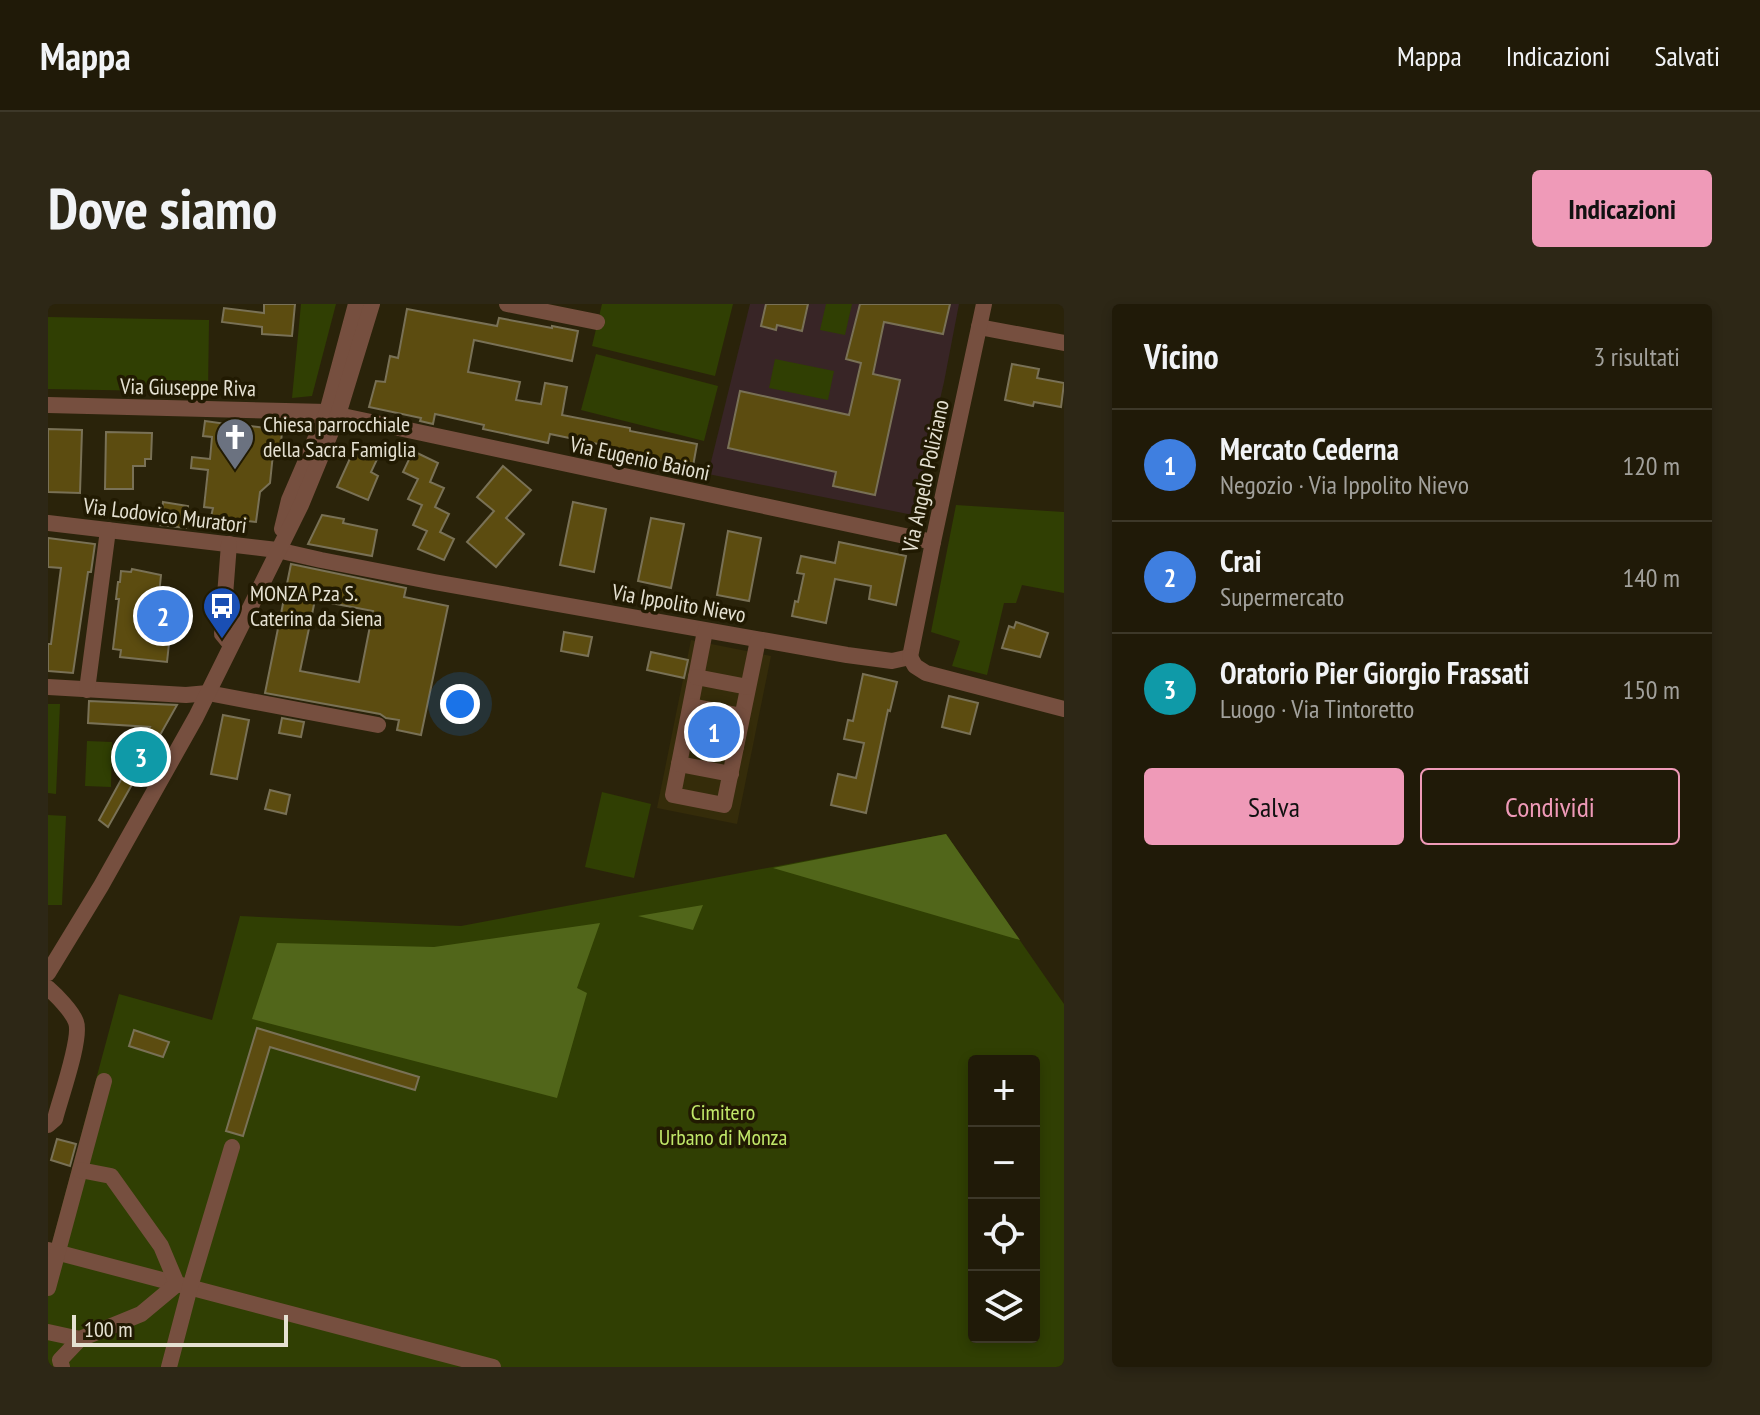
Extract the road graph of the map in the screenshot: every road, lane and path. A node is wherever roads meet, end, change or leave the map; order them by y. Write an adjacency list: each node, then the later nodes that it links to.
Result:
1 (356, 304): 9 (street)
2 (372, 304): 9 (street)
3 (507, 304): 5 (street)
4 (984, 304): 6 (street, Via Angelo Poliziano)
5 (597, 322)
6 (979, 327): 7 (street); 12 (street, Via Angelo Poliziano)
7 (1064, 343)
8 (48, 405): 9 (street, Via Giuseppe Riva)
9 (332, 414): 12 (street, Via Eugenio Baioni); 14 (street)
10 (48, 523): 11 (street, Via Lodovico Muratori)
11 (108, 530): 13 (street, Via Lodovico Muratori); 22 (street)
12 (933, 542): 18 (street, Via Angelo Poliziano)
13 (229, 544): 14 (street, Via Lodovico Muratori); 17 (street)
14 (277, 550): 15 (street, Via Ippolito Nievo); 17 (street)
15 (705, 631): 16 (street, Via Ippolito Nievo); 19 (street)
16 (758, 640): 18 (street, Via Ippolito Nievo); 21 (street)
17 (231, 645): 23 (street)
18 (910, 657): 25 (street)
19 (696, 677): 21 (street); 24 (street)
20 (48, 687): 22 (street)
21 (748, 687): 26 (street)
22 (87, 690): 23 (street)
23 (208, 693): 27 (street); 32 (street)
24 (691, 706): 26 (street); 28 (street)
25 (1064, 709)
26 (742, 716): 29 (street)
27 (378, 725)
28 (685, 737): 29 (street); 30 (street)
29 (736, 747): 31 (street)
30 (679, 764): 31 (street); 31 (street)
31 (731, 774)
32 (48, 973)
33 (48, 988): 35 (street)
34 (104, 1081): 37 (street)
35 (48, 1125)
36 (232, 1147): 39 (street)
37 (80, 1170): 38 (street); 39 (street)
38 (53, 1251): 39 (street); 40 (street)
39 (184, 1286): 42 (street); 44 (street); 45 (street)
40 (48, 1288)
41 (48, 1332): 42 (street)
42 (80, 1339): 43 (street)
43 (62, 1367)
44 (169, 1367)
45 (493, 1367)

